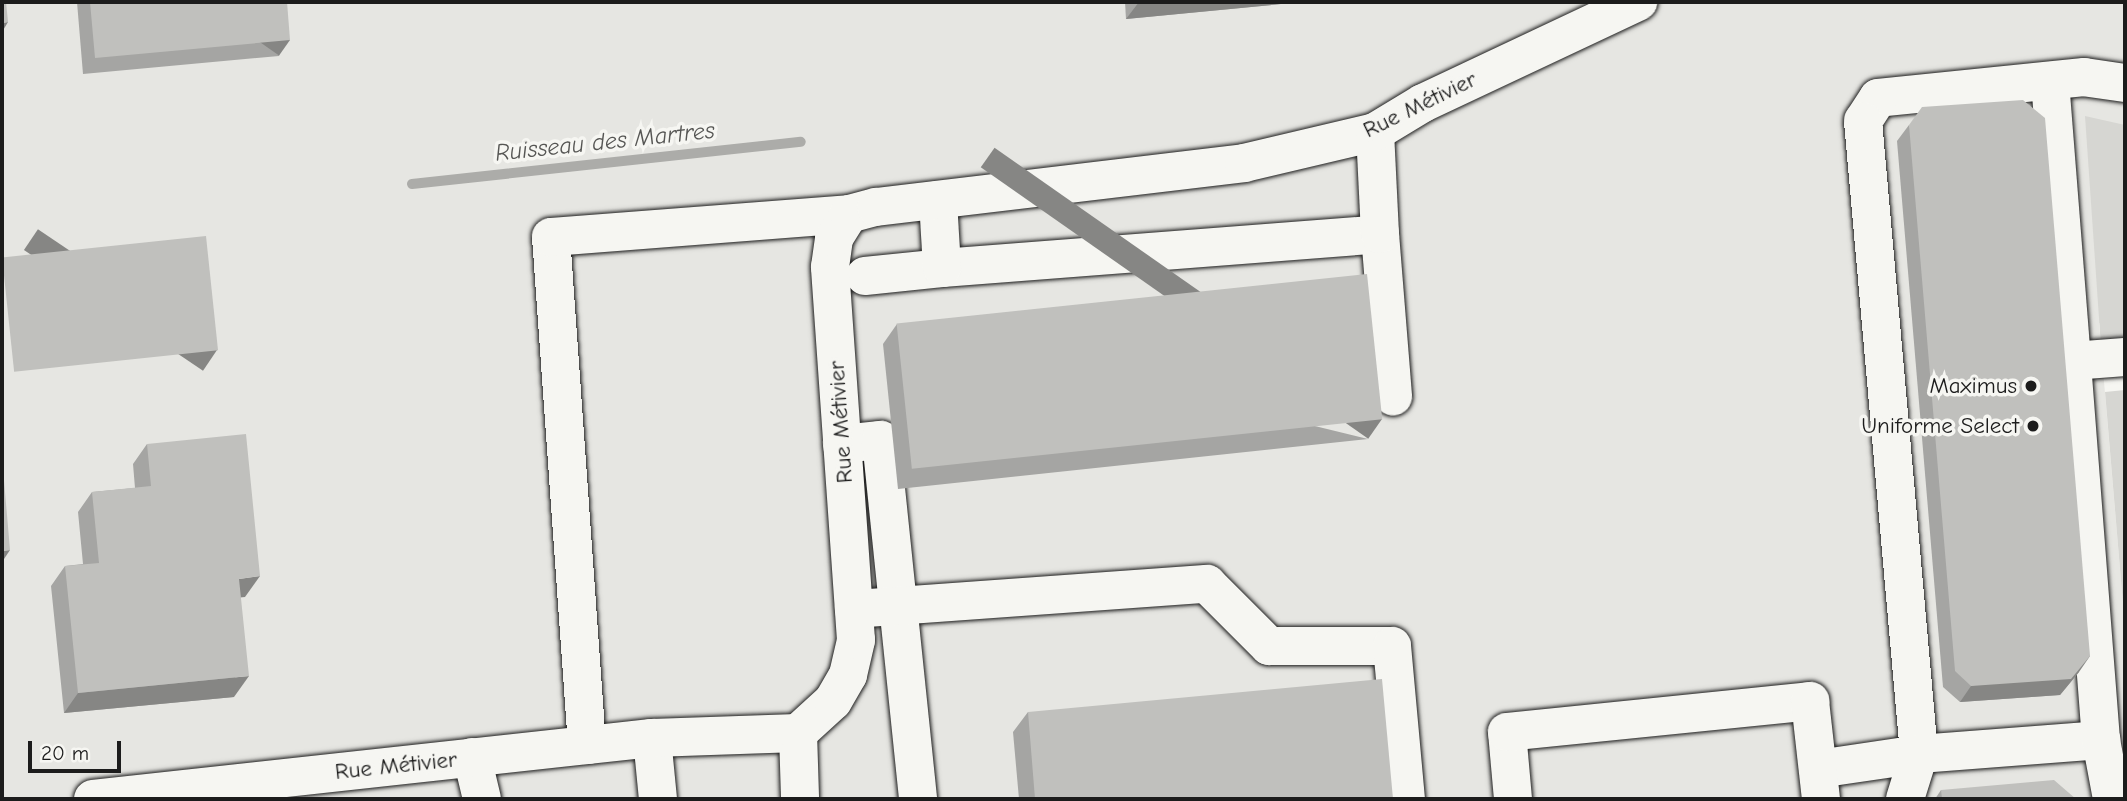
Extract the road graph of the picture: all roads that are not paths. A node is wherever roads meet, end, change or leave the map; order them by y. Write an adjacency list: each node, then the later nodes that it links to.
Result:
1 (1638, 2): 4 (street, Rue Métivier)
2 (2049, 81): 3 (street); 11 (street); 20 (street)
3 (2125, 83)
4 (1375, 132): 5 (street, Rue Métivier); 7 (street)
5 (938, 200): 6 (street, Rue Métivier); 8 (street)
6 (849, 214): 13 (street, Rue Métivier); 19 (street)
7 (1380, 234): 8 (street); 12 (street)
8 (942, 268): 9 (street)
9 (865, 276)
10 (2125, 356): 11 (street)
11 (2072, 361): 18 (street)
12 (1393, 396)
13 (842, 444): 14 (street); 15 (street, Rue Métivier)
14 (899, 606): 15 (street); 28 (street); 29 (street)
15 (854, 609): 16 (street, Rue Métivier)
16 (798, 733): 17 (street, Rue Métivier); 27 (street)
17 (652, 738): 19 (street, Rue Métivier); 26 (street)
18 (2101, 740): 20 (street); 23 (street)
19 (587, 745): 21 (street, Rue Métivier)
20 (1919, 754): 22 (street); 31 (street)
21 (472, 757): 24 (street, Rue Métivier); 25 (street)
22 (1819, 784): 30 (street)
23 (2116, 798)
24 (93, 799)
25 (482, 799)
26 (659, 799)
27 (798, 799)
28 (918, 799)
29 (1406, 799)
30 (1513, 799)
31 (1905, 799)

